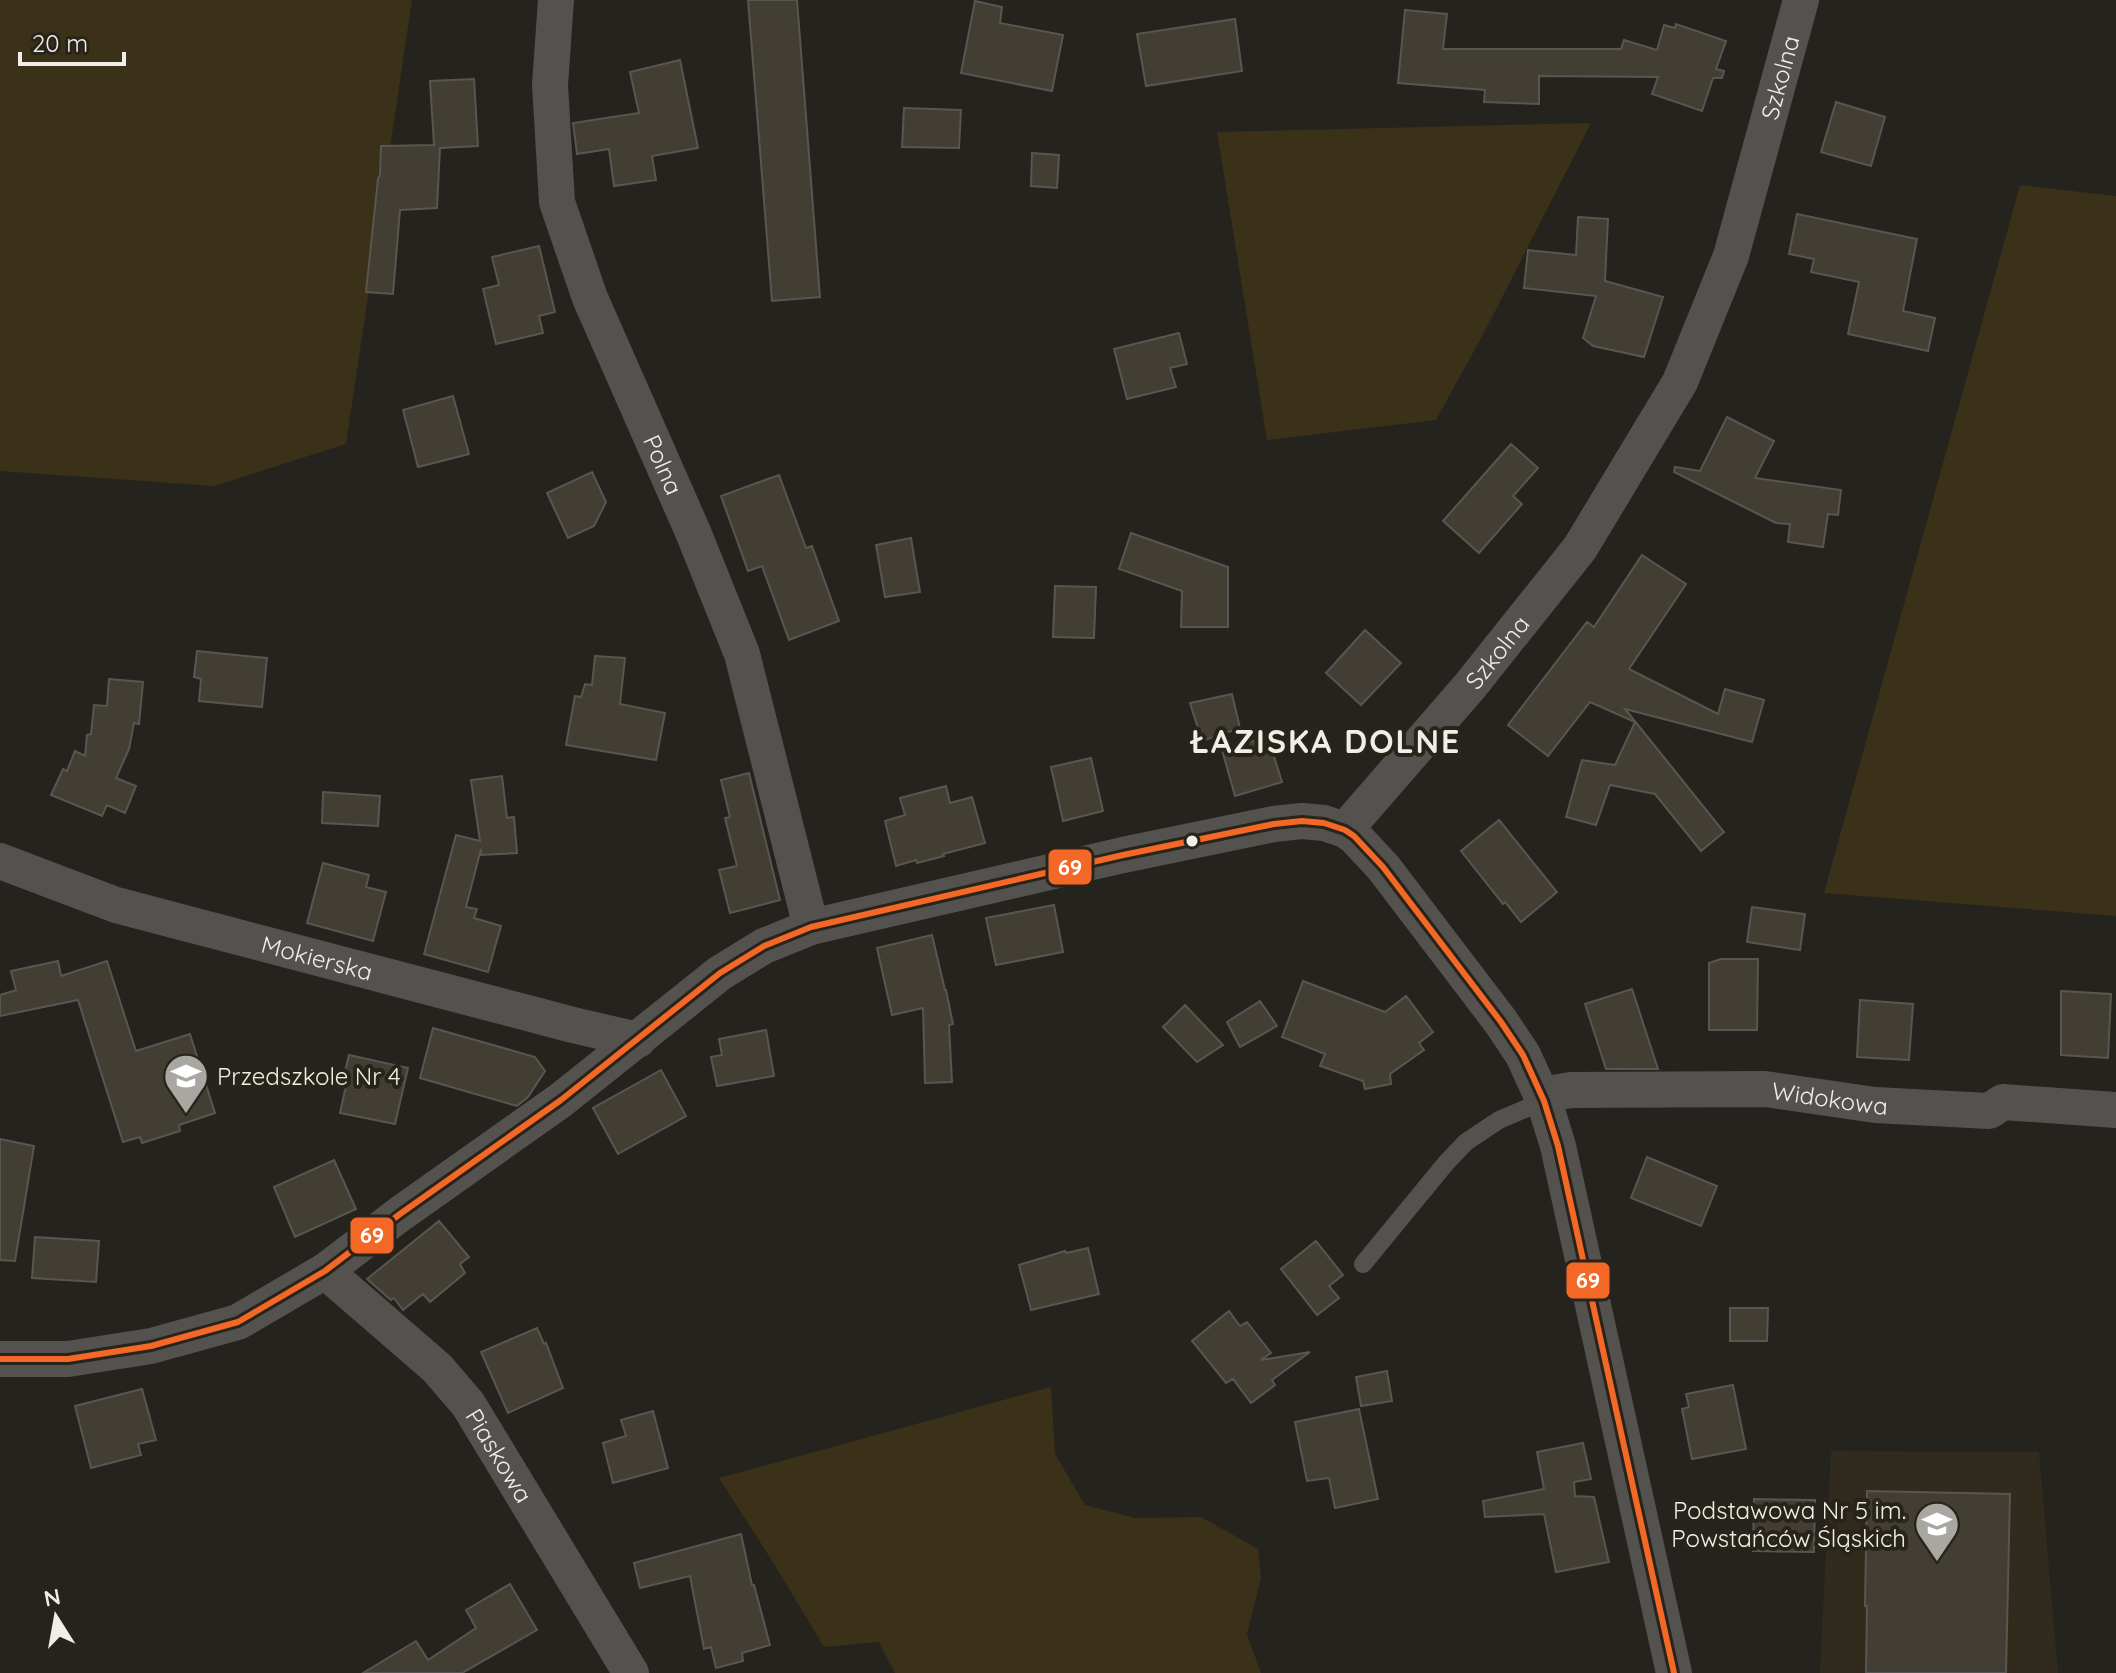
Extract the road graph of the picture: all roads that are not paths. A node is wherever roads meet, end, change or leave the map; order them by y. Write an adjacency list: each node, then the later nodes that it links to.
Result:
1 (556, 0): 5 (street, Polna)
2 (1801, 0): 3 (street, Szkolna)
3 (1345, 830): 5 (street); 7 (street)
4 (0, 861): 6 (street, Mokierska)
5 (811, 927): 6 (street)
6 (638, 1040): 10 (street)
7 (1542, 1098): 8 (street, Widokowa); 9 (lane); 13 (street)
8 (2116, 1110)
9 (1363, 1264)
10 (325, 1271): 11 (street); 12 (street, Piaskowa)
11 (0, 1359)
12 (631, 1673)
13 (1674, 1673)

